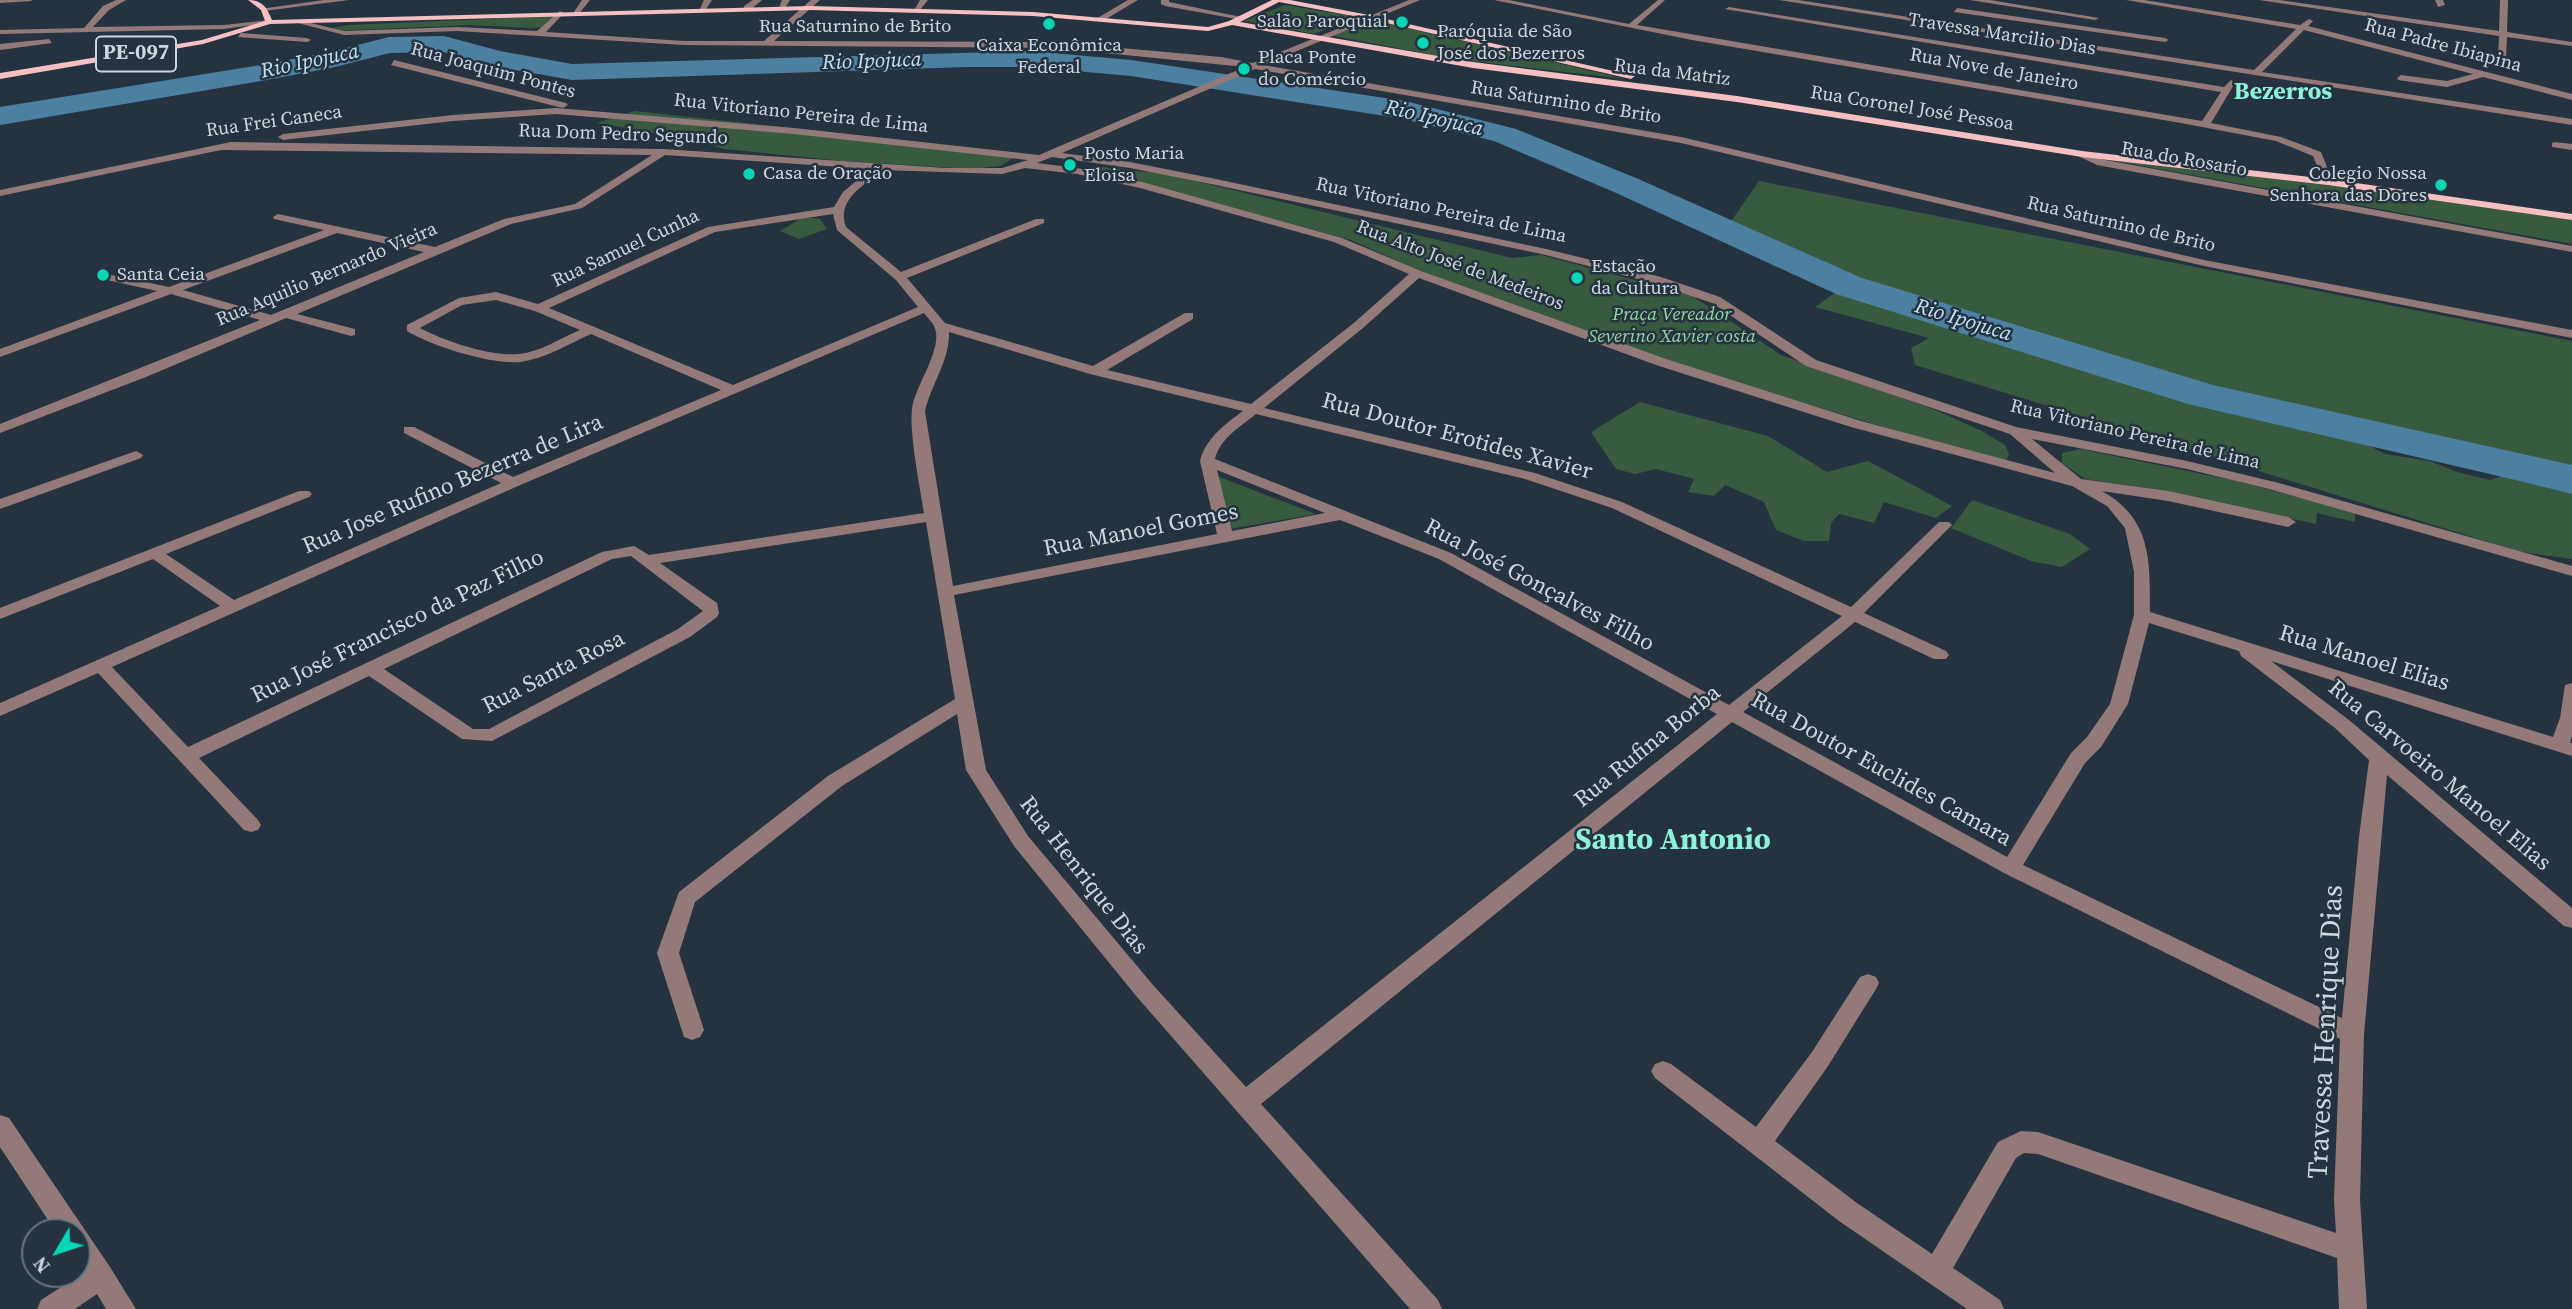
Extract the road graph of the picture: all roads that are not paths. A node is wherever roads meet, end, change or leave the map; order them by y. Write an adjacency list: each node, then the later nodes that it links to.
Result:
1 (122, 0): 45 (street)
2 (252, 0): 27 (main road)
3 (280, 0): 27 (street)
4 (345, 0): 27 (street)
5 (586, 0): 33 (street)
6 (708, 0): 28 (street)
7 (758, 0): 25 (street)
8 (816, 0): 26 (street)
9 (924, 0): 29 (street)
10 (1134, 0): 36 (street)
11 (1165, 0): 35 (street)
12 (1278, 0): 34 (main road, Rua da Matriz); 35 (main road)
13 (1416, 0): 34 (street)
14 (1498, 0): 42 (street, Rua Nove de Janeiro)
15 (1664, 0): 42 (street)
16 (1783, 0): 41 (street)
17 (1972, 0): 31 (street); 37 (street)
18 (2130, 0): 43 (street, Rua Padre Ibiapina)
19 (2263, 0): 24 (street)
20 (2504, 0): 47 (street)
21 (0, 1): 22 (street)
22 (28, 1)
23 (783, 4): 25 (main road); 26 (main road)
24 (2316, 4): 43 (street); 47 (street)
25 (747, 8): 28 (main road)
26 (810, 8): 29 (main road); 54 (street)
27 (264, 9): 38 (main road)
28 (702, 9): 33 (main road)
29 (919, 9): 36 (main road)
30 (1730, 9): 66 (street, Travessa Marcilio Dias)
31 (1957, 10): 41 (street); 52 (street)
32 (560, 13): 33 (main road); 39 (main road); 48 (street)
33 (575, 13)
34 (1369, 17): 50 (street); 68 (main road, Rua da Matriz)
35 (1242, 18): 40 (main road)
36 (1098, 20): 40 (main road)
37 (2109, 20)
38 (269, 22): 39 (main road); 44 (street); 49 (main road, PE-097)
39 (302, 23): 48 (street, Rua Saturnino de Brito)
40 (1232, 23): 50 (main road, Rua da Matriz)
41 (1939, 24): 59 (street)
42 (1631, 26): 72 (street, Rua Nove de Janeiro)
43 (2305, 28): 60 (street); 61 (street, Rua Padre Ibiapina)
44 (139, 29): 45 (street); 55 (street)
45 (86, 30): 46 (street)
46 (0, 32)
47 (2504, 34): 53 (street); 56 (street)
48 (538, 35): 54 (street, Rua Saturnino de Brito)
49 (230, 36): 51 (street); 62 (main road, PE-097)
50 (1317, 39): 58 (street); 68 (main road, Rua da Matriz)
51 (307, 40)
52 (2165, 40)
53 (2572, 44)
54 (764, 45): 58 (street, Rua Saturnino de Brito)
55 (0, 47)
56 (2502, 59)
57 (394, 62): 70 (street, Rua Joaquim Pontes)
58 (1255, 65): 78 (street); 102 (street, Rua Saturnino de Brito)
59 (2237, 70): 60 (street); 66 (street)
60 (2256, 72): 71 (street)
61 (2484, 74): 63 (street); 64 (street, Rua Padre Ibiapina)
62 (0, 76)
63 (2402, 78)
64 (2513, 82): 65 (street); 67 (street, Rua Padre Ibiapina)
65 (2572, 85)
66 (2227, 90): 72 (street)
67 (2572, 97)
68 (1737, 99): 77 (main road, Rua Coronel José Pessoa)
69 (556, 111): 70 (street, Rua Vitoriano Pereira de Lima); 74 (street, Rua Frei Caneca)
70 (582, 113): 78 (street, Rua Vitoriano Pereira de Lima)
71 (2572, 122)
72 (2205, 125): 81 (street, Rua Nove de Janeiro)
73 (2555, 145): 75 (street)
74 (220, 147): 76 (street, Rua Dom Pedro Segundo); 82 (street, Rua Frei Caneca)
75 (2572, 147)
76 (663, 152): 80 (street, Rua Dom Pedro Segundo); 89 (street, Rua Aquilio Bernardo Vieira)
77 (2082, 154): 81 (main road, Rua Coronel José Pessoa); 88 (street, Rua do Rosario)
78 (1046, 156): 79 (street); 109 (street, Rua Vitoriano Pereira de Lima)
79 (1025, 165): 80 (street, Rua Dom Pedro Segundo); 90 (street, Rua Alto José de Medeiros)
80 (877, 169): 83 (street)
81 (2328, 182): 85 (main road, Rua Coronel José Pessoa)
82 (0, 193)
83 (837, 210): 92 (street); 94 (street, Rua Samuel Cunha)
84 (278, 217): 87 (street)
85 (2572, 217)
86 (1040, 221): 92 (street)
87 (337, 229): 89 (street); 93 (street)
88 (2572, 249)
89 (436, 251): 96 (street, Rua Aquilio Bernardo Vieira)
90 (1417, 273): 106 (street); 113 (street, Rua Alto José de Medeiros)
91 (111, 277): 93 (street)
92 (900, 277): 95 (street)
93 (173, 291): 98 (street); 103 (street)
94 (539, 308): 100 (street); 100 (street)
95 (926, 308): 99 (street); 105 (street, Rua Jose Rufino Bezerra de Lira)
96 (284, 314): 98 (street, Rua Aquilio Bernardo Vieira); 101 (street)
97 (1189, 316): 104 (street)
98 (271, 319): 107 (street, Rua Aquilio Bernardo Vieira)
99 (941, 326): 104 (street, Rua Doutor Erotides Xavier); 117 (street, Rua Henrique Dias)
100 (590, 330): 105 (street)
101 (351, 332)
102 (2572, 334)
103 (0, 353)
104 (1095, 371): 106 (street, Rua Doutor Erotides Xavier)
105 (735, 391): 112 (street, Rua Jose Rufino Bezerra de Lira)
106 (1254, 409): 111 (street); 127 (street, Rua Doutor Erotides Xavier)
107 (0, 429)
108 (409, 430): 112 (street)
109 (2013, 431): 113 (street); 123 (street, Rua Vitoriano Pereira de Lima)
110 (136, 455): 115 (street)
111 (1207, 461): 116 (street, Rua José Gonçalves Filho); 120 (street)
112 (513, 483): 125 (street, Rua Jose Rufino Bezerra de Lira)
113 (2077, 483): 118 (street); 128 (street)
114 (304, 494): 121 (street)
115 (0, 504)
116 (1345, 514): 120 (street, Rua Manoel Gomes); 136 (street, Rua José Gonçalves Filho)
117 (933, 516): 122 (street, Rua José Francisco da Paz Filho); 124 (street, Rua Henrique Dias)
118 (2288, 522)
119 (1944, 525): 127 (street, Rua Rufina Borba)
120 (1226, 538): 124 (street, Rua Manoel Gomes)
121 (154, 553): 125 (street); 126 (street)
122 (640, 556): 132 (street, Rua José Francisco da Paz Filho); 132 (street, Rua Santa Rosa)
123 (2572, 571)
124 (946, 592): 134 (street, Rua Henrique Dias)
125 (231, 606): 131 (street, Rua Jose Rufino Bezerra de Lira)
126 (0, 614)
127 (1852, 615): 130 (street, Rua Doutor Erotides Xavier); 136 (street, Rua Rufina Borba)
128 (2142, 615): 129 (street, Rua Manoel Elias); 141 (street)
129 (2239, 646): 137 (street, Rua Manoel Elias); 139 (street, Rua Carvoeiro Manoel Elias)
130 (1940, 655)
131 (101, 666): 135 (street, Rua Jose Rufino Bezerra de Lira); 138 (street)
132 (370, 668): 138 (street, Rua José Francisco da Paz Filho)
133 (2571, 689): 137 (street)
134 (963, 702): 144 (street); 147 (street, Rua Henrique Dias)
135 (0, 710)
136 (1728, 714): 141 (street, Rua Doutor Euclides Camara); 147 (street, Rua Rufina Borba)
137 (2566, 748)
138 (186, 756): 140 (street)
139 (2379, 758): 142 (street, Rua Carvoeiro Manoel Elias); 145 (street, Travessa Henrique Dias)
140 (251, 825)
141 (2011, 868): 145 (street, Rua Doutor Euclides Camara)
142 (2572, 920)
143 (1868, 983): 149 (street)
144 (692, 1030)
145 (2352, 1034): 151 (street, Travessa Henrique Dias)
146 (1662, 1071): 149 (street)
147 (1244, 1103): 157 (street, Rua Henrique Dias)
148 (0, 1126): 150 (street)
149 (1759, 1143): 153 (street)
150 (62, 1218)
151 (2350, 1250): 153 (street); 159 (street, Travessa Henrique Dias)
152 (91, 1262): 154 (street)
153 (1936, 1271): 158 (street)
154 (100, 1276): 155 (street); 156 (street)
155 (51, 1309)
156 (122, 1309)
157 (1428, 1309)
158 (1990, 1309)
159 (2353, 1309)

